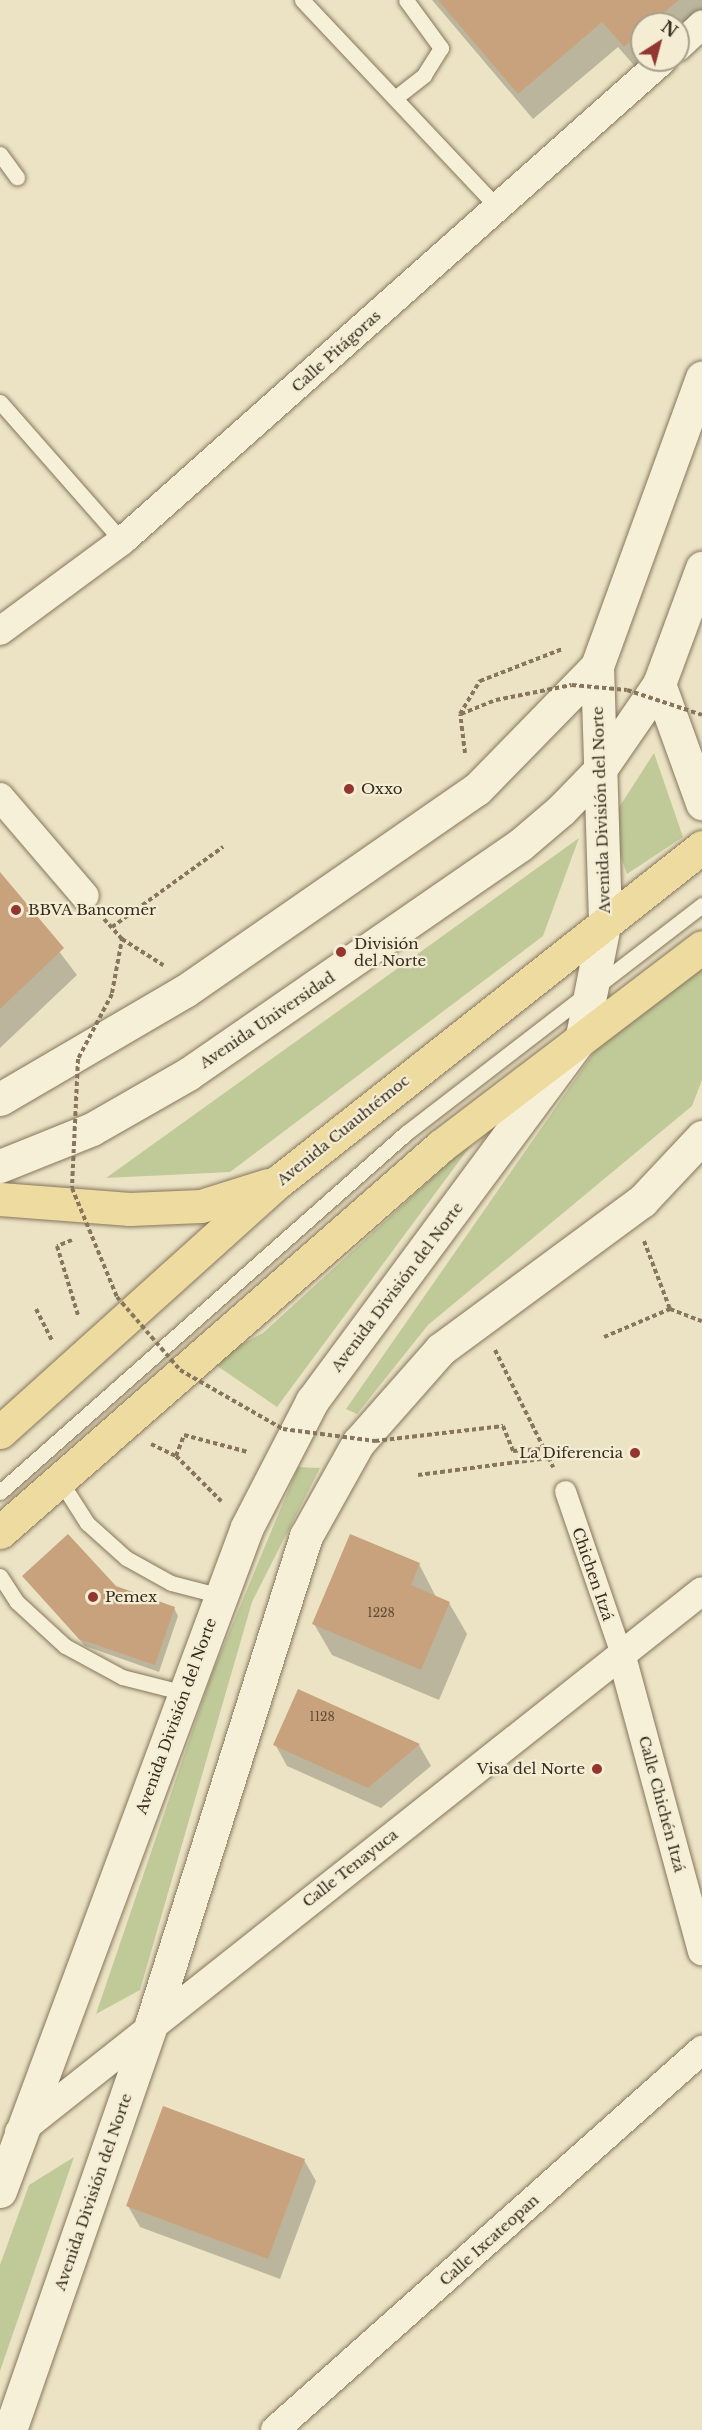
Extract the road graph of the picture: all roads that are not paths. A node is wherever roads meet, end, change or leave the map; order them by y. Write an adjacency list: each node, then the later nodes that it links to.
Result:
1 (302, 0): 6 (lane)
2 (406, 0): 6 (lane)
3 (702, 26): 4 (street)
4 (690, 36)
5 (649, 72): 9 (street, Calle Pitágoras)
6 (395, 98): 9 (lane)
7 (0, 154): 8 (lane)
8 (17, 177)
9 (497, 207): 12 (street, Calle Pitágoras)
10 (702, 377): 15 (main road, Avenida División del Norte)
11 (0, 402): 12 (lane)
12 (122, 541): 14 (street, Calle Pitágoras)
13 (702, 568): 16 (main road)
14 (0, 631)
15 (597, 666): 17 (main road, Avenida División del Norte); 27 (main road)
16 (659, 684): 17 (main road, Avenida Universidad); 19 (main road)
17 (599, 771): 23 (main road, Avenida División del Norte); 29 (main road, Avenida Universidad)
18 (0, 797): 21 (street)
19 (702, 803)
20 (702, 847): 23 (main road, Avenida Cuauhtémoc)
21 (86, 896)
22 (702, 905): 25 (lane)
23 (605, 920): 25 (main road, Avenida División del Norte); 30 (main road, Avenida Cuauhtémoc)
24 (702, 947): 26 (main road)
25 (592, 995): 26 (main road, Avenida División del Norte); 35 (lane)
26 (582, 1036): 33 (main road); 39 (main road, Avenida División del Norte)
27 (0, 1099)
28 (702, 1137): 43 (main road, Avenida División del Norte)
29 (0, 1166)
30 (279, 1181): 31 (main road); 32 (main road, Avenida Cuauhtémoc)
31 (0, 1198)
32 (0, 1432)
33 (59, 1479): 36 (main road); 39 (lane)
34 (565, 1491): 40 (street, Chichen Itzá)
35 (0, 1492)
36 (0, 1532)
37 (0, 1576): 41 (lane)
38 (702, 1591): 40 (street, Calle Tenayuca)
39 (221, 1596): 41 (main road, Avenida División del Norte)
40 (622, 1657): 42 (street, Calle Chichén Itzá); 43 (street, Calle Tenayuca)
41 (185, 1693): 45 (main road, Avenida División del Norte)
42 (702, 1951)
43 (152, 2022): 45 (street, Calle Tenayuca); 47 (main road, Avenida División del Norte)
44 (702, 2050): 48 (street, Calle Ixcateopan)
45 (11, 2138): 46 (main road, Avenida División del Norte)
46 (0, 2191)
47 (10, 2430)
48 (275, 2430)

